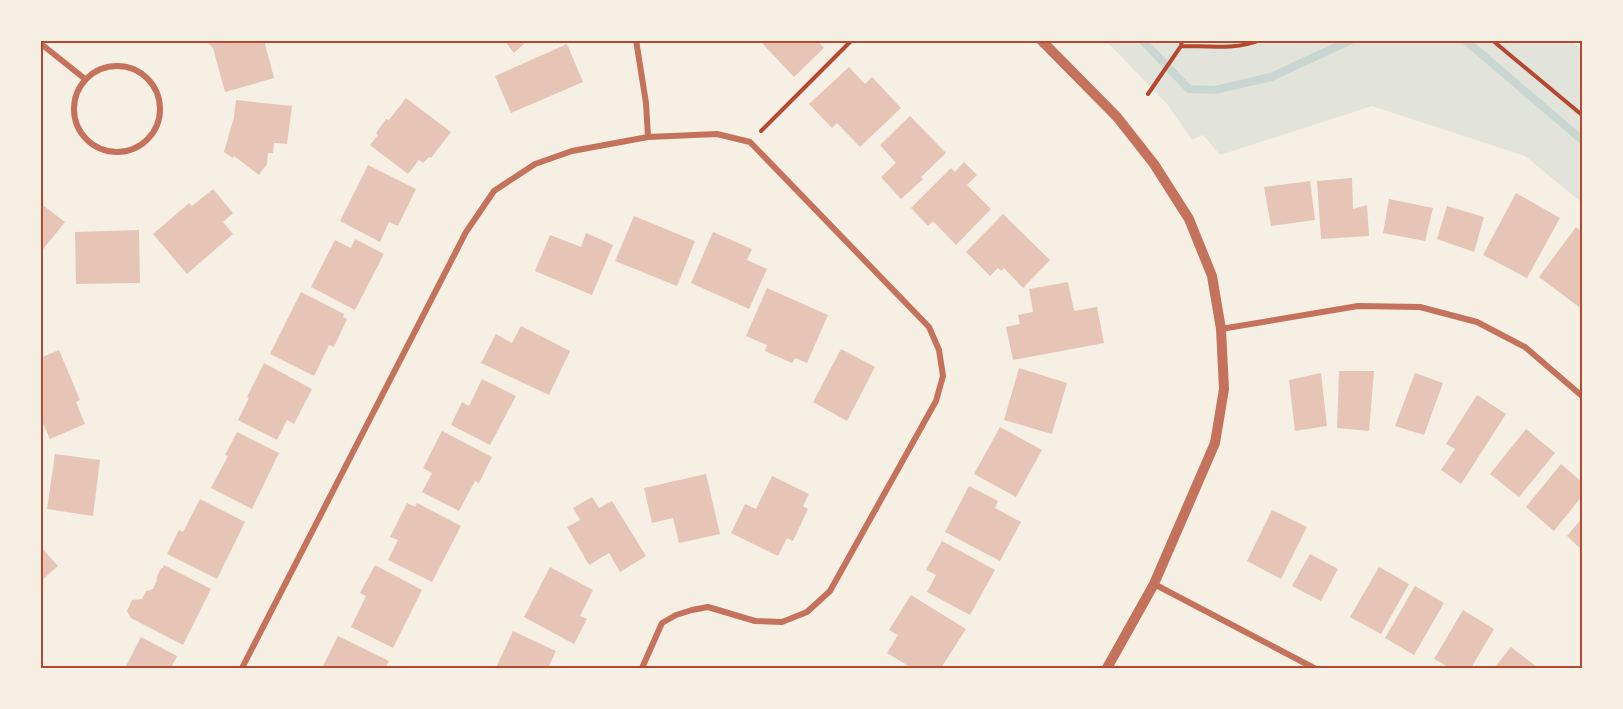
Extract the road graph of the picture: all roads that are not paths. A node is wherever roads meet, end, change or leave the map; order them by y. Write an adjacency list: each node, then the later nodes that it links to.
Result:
1 (636, 40): 5 (street)
2 (1041, 40): 6 (street)
3 (40, 43): 4 (street)
4 (85, 79): 4 (street)
5 (648, 137): 9 (street); 10 (street)
6 (1221, 328): 7 (street); 8 (street)
7 (1582, 396)
8 (1154, 584): 11 (street); 12 (street)
9 (242, 669)
10 (642, 669)
11 (1107, 669)
12 (1314, 669)

